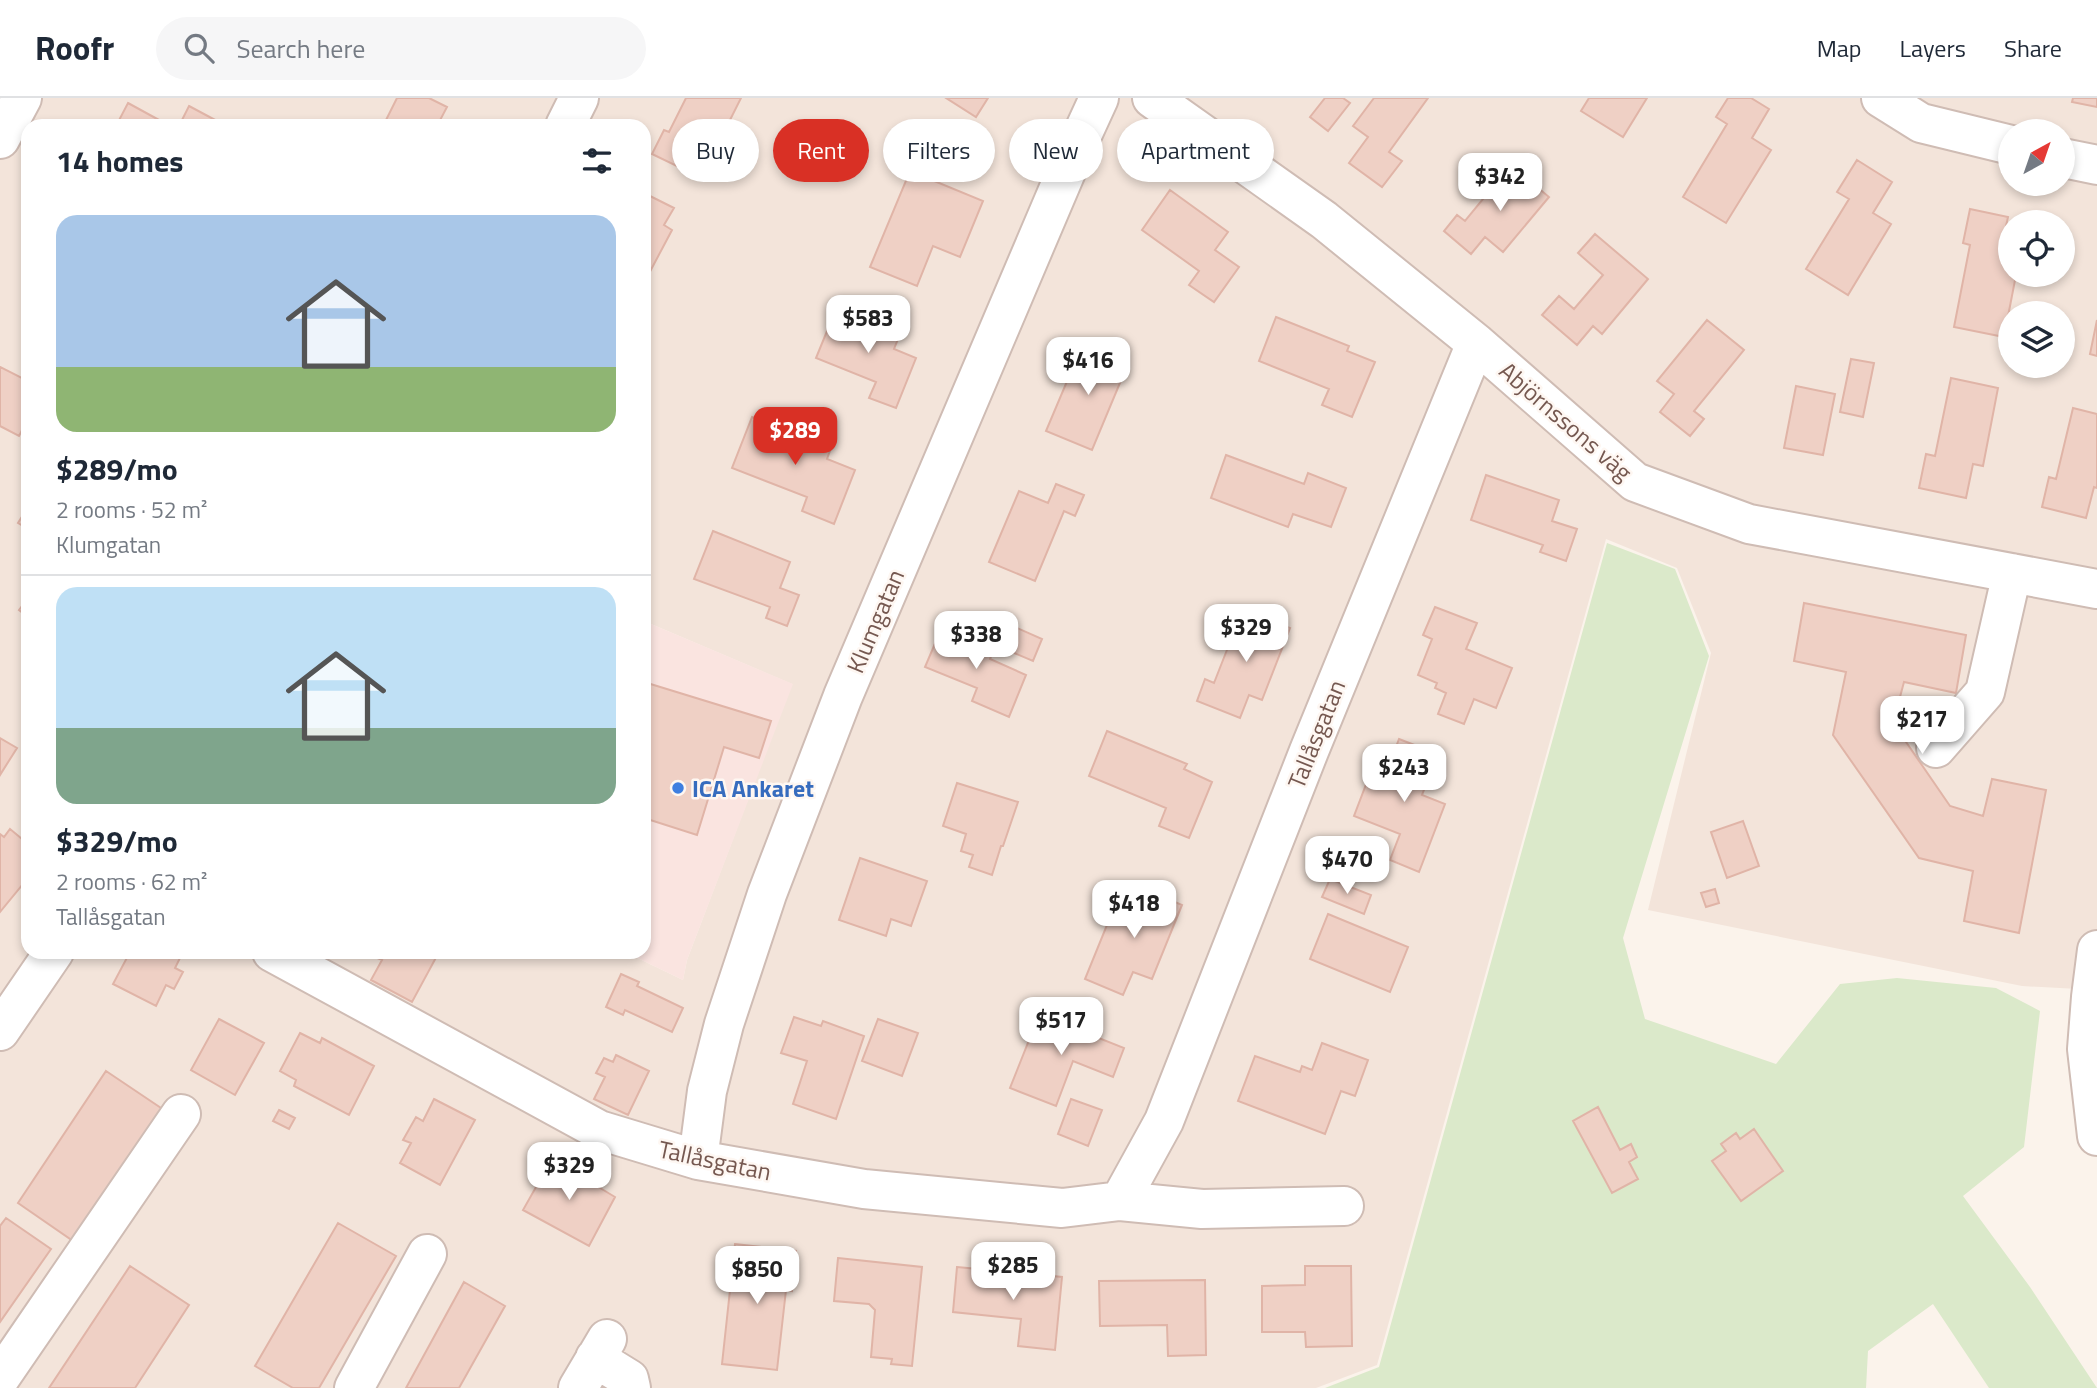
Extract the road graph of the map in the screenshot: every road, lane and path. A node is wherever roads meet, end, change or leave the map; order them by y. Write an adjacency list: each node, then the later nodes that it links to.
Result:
1 (22, 98): 7 (street)
2 (579, 98): 6 (street)
3 (1100, 98): 22 (street, Klumgatan)
4 (1152, 98): 11 (street, Abjörnssons väg)
5 (1881, 98): 8 (street)
6 (568, 119)
7 (0, 139)
8 (1998, 142)
9 (2076, 161): 10 (street)
10 (2097, 165)
11 (1476, 343): 12 (street, Abjörnssons väg); 23 (street, Tallåsgatan)
12 (2012, 573): 13 (street, Abjörnssons väg); 14 (street)
13 (2097, 589)
14 (1936, 748)
15 (2097, 950): 18 (street)
16 (49, 959): 19 (street)
17 (285, 959): 22 (street, Tallåsgatan)
18 (2094, 998): 21 (street)
19 (0, 1031)
20 (181, 1114): 27 (street)
21 (2097, 1136)
22 (698, 1160): 23 (street, Tallåsgatan)
23 (1120, 1201): 24 (street, Tallåsgatan)
24 (1344, 1206)
25 (427, 1254): 28 (street)
26 (593, 1362): 29 (street)
27 (0, 1378)
28 (354, 1388)
29 (631, 1388)

